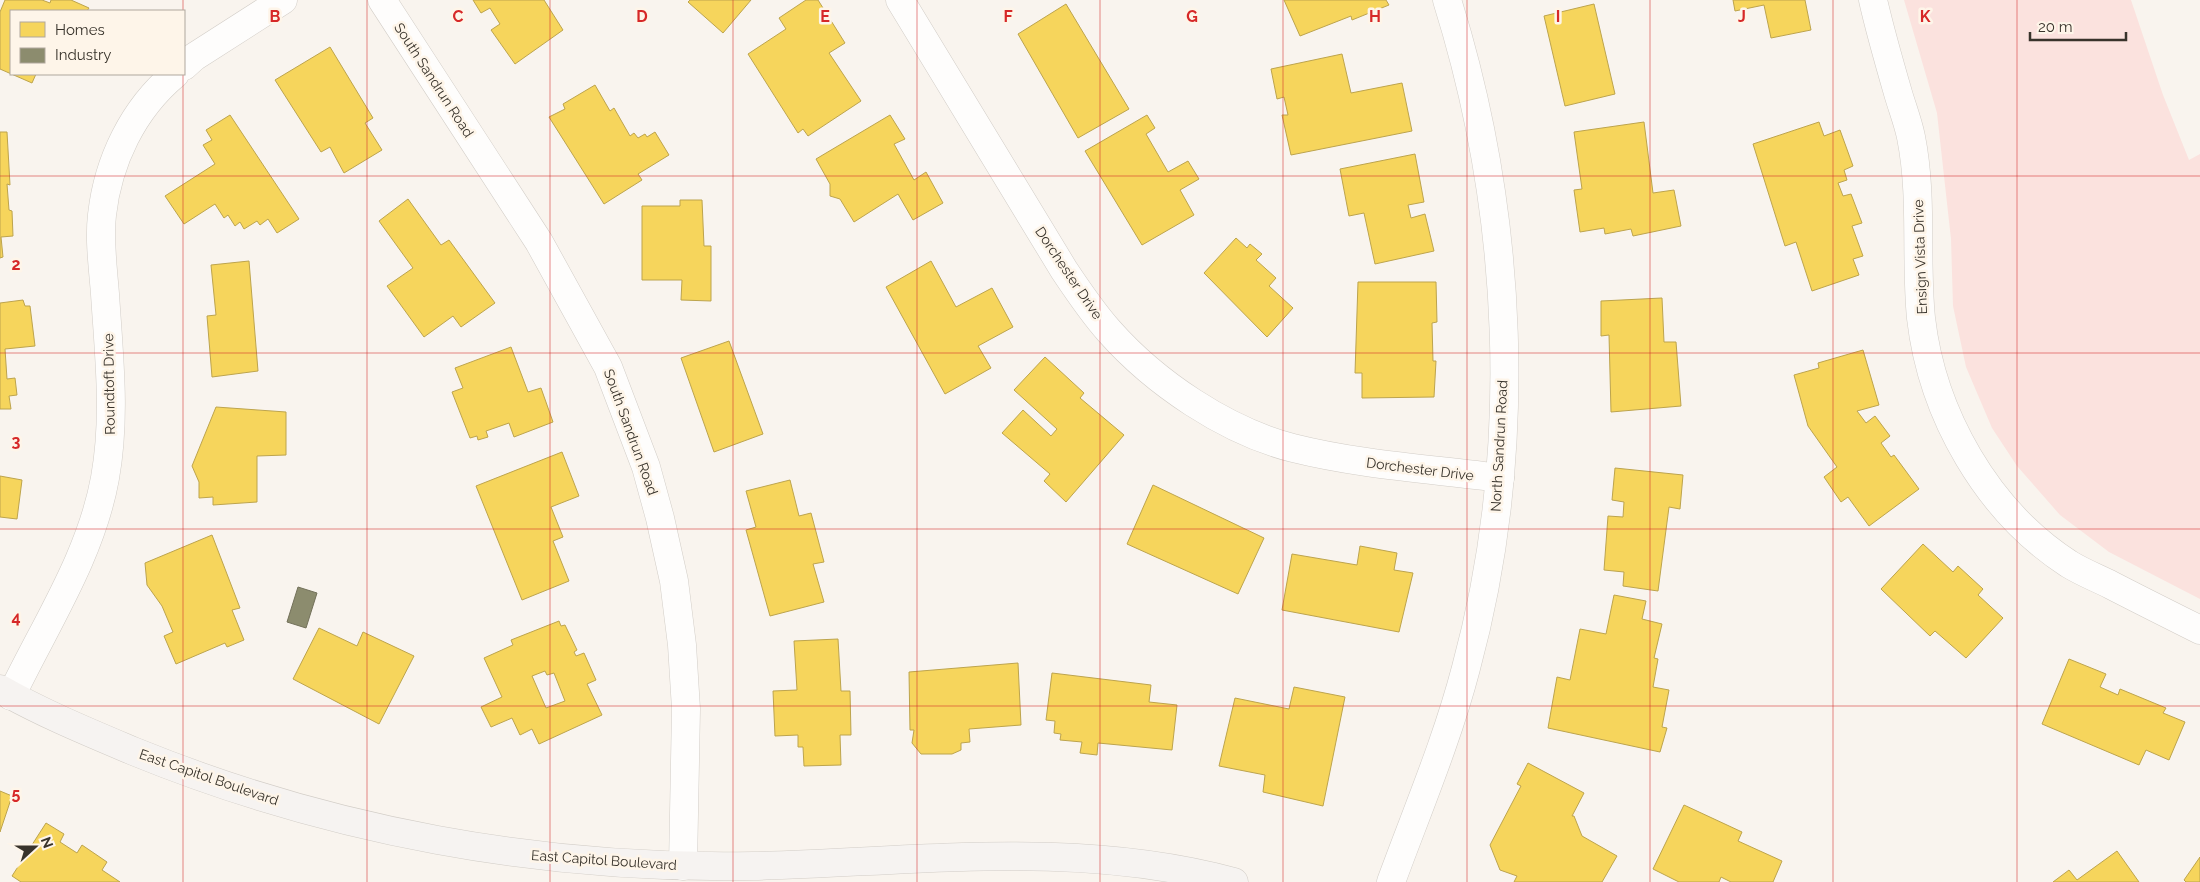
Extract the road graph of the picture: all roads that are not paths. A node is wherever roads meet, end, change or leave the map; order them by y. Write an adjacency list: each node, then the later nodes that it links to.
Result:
1 (283, 0): 6 (street)
2 (382, 0): 11 (street, South Sandrun Road)
3 (900, 0): 8 (street, Dorchester Drive)
4 (1446, 0): 8 (street, North Sandrun Road)
5 (1873, 0): 9 (street, Ensign Vista Drive)
6 (185, 65)
7 (174, 75): 10 (street, Roundtoft Drive)
8 (1500, 478): 13 (street, North Sandrun Road)
9 (2200, 630)
10 (5, 692): 11 (street, East Capitol Boulevard)
11 (683, 866): 12 (street, East Capitol Boulevard)
12 (1234, 882)
13 (1391, 882)

